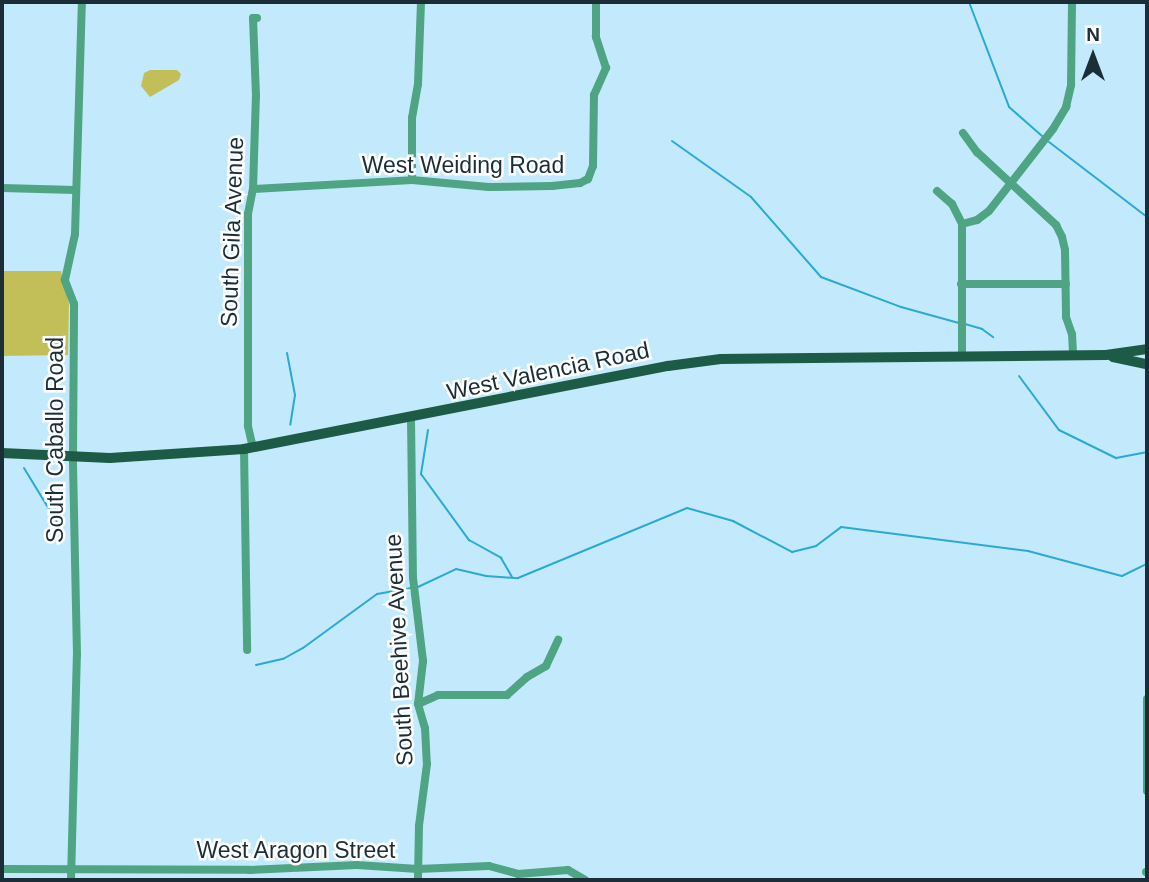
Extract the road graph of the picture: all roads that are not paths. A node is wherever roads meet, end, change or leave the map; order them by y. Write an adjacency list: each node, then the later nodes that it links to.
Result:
1 (82, 2): 11 (street, South Caballo Road)
2 (421, 2): 7 (street)
3 (596, 2): 7 (street, West Weiding Road)
4 (1072, 2): 8 (street)
5 (255, 18): 10 (street, South Gila Avenue)
6 (963, 134): 8 (street)
7 (412, 180): 10 (street, West Weiding Road)
8 (1010, 182): 13 (street); 15 (street)
9 (2, 188): 11 (street)
10 (253, 189): 22 (street, South Gila Avenue)
11 (75, 190): 24 (street, South Caballo Road)
12 (937, 191): 13 (street)
13 (962, 224): 14 (street)
14 (961, 284): 15 (street); 19 (street)
15 (1066, 284): 17 (street)
16 (1147, 349): 18 (main road, West Valencia Road)
17 (1073, 355): 18 (main road, West Valencia Road); 19 (main road, West Valencia Road)
18 (1106, 355): 20 (main road, West Valencia Road)
19 (962, 356): 21 (main road, West Valencia Road)
20 (1147, 364)
21 (411, 418): 22 (main road, West Valencia Road); 28 (street, South Beehive Avenue)
22 (248, 448): 24 (main road, West Valencia Road); 26 (street, South Gila Avenue)
23 (2, 453): 24 (main road, West Valencia Road)
24 (72, 457): 30 (street, South Caballo Road)
25 (558, 640): 28 (street)
26 (247, 650)
27 (1147, 699): 29 (street)
28 (418, 704): 32 (street, South Beehive Avenue)
29 (1147, 791)
30 (72, 868): 31 (street, West Aragon Street); 33 (street, West Aragon Street); 34 (street, South Caballo Road)
31 (2, 869)
32 (418, 869): 33 (street, West Aragon Street); 36 (street, South Beehive Avenue); 37 (street, West Aragon Street)
33 (250, 870): 35 (street)
34 (71, 880)
35 (249, 880)
36 (418, 880)
37 (585, 880)

